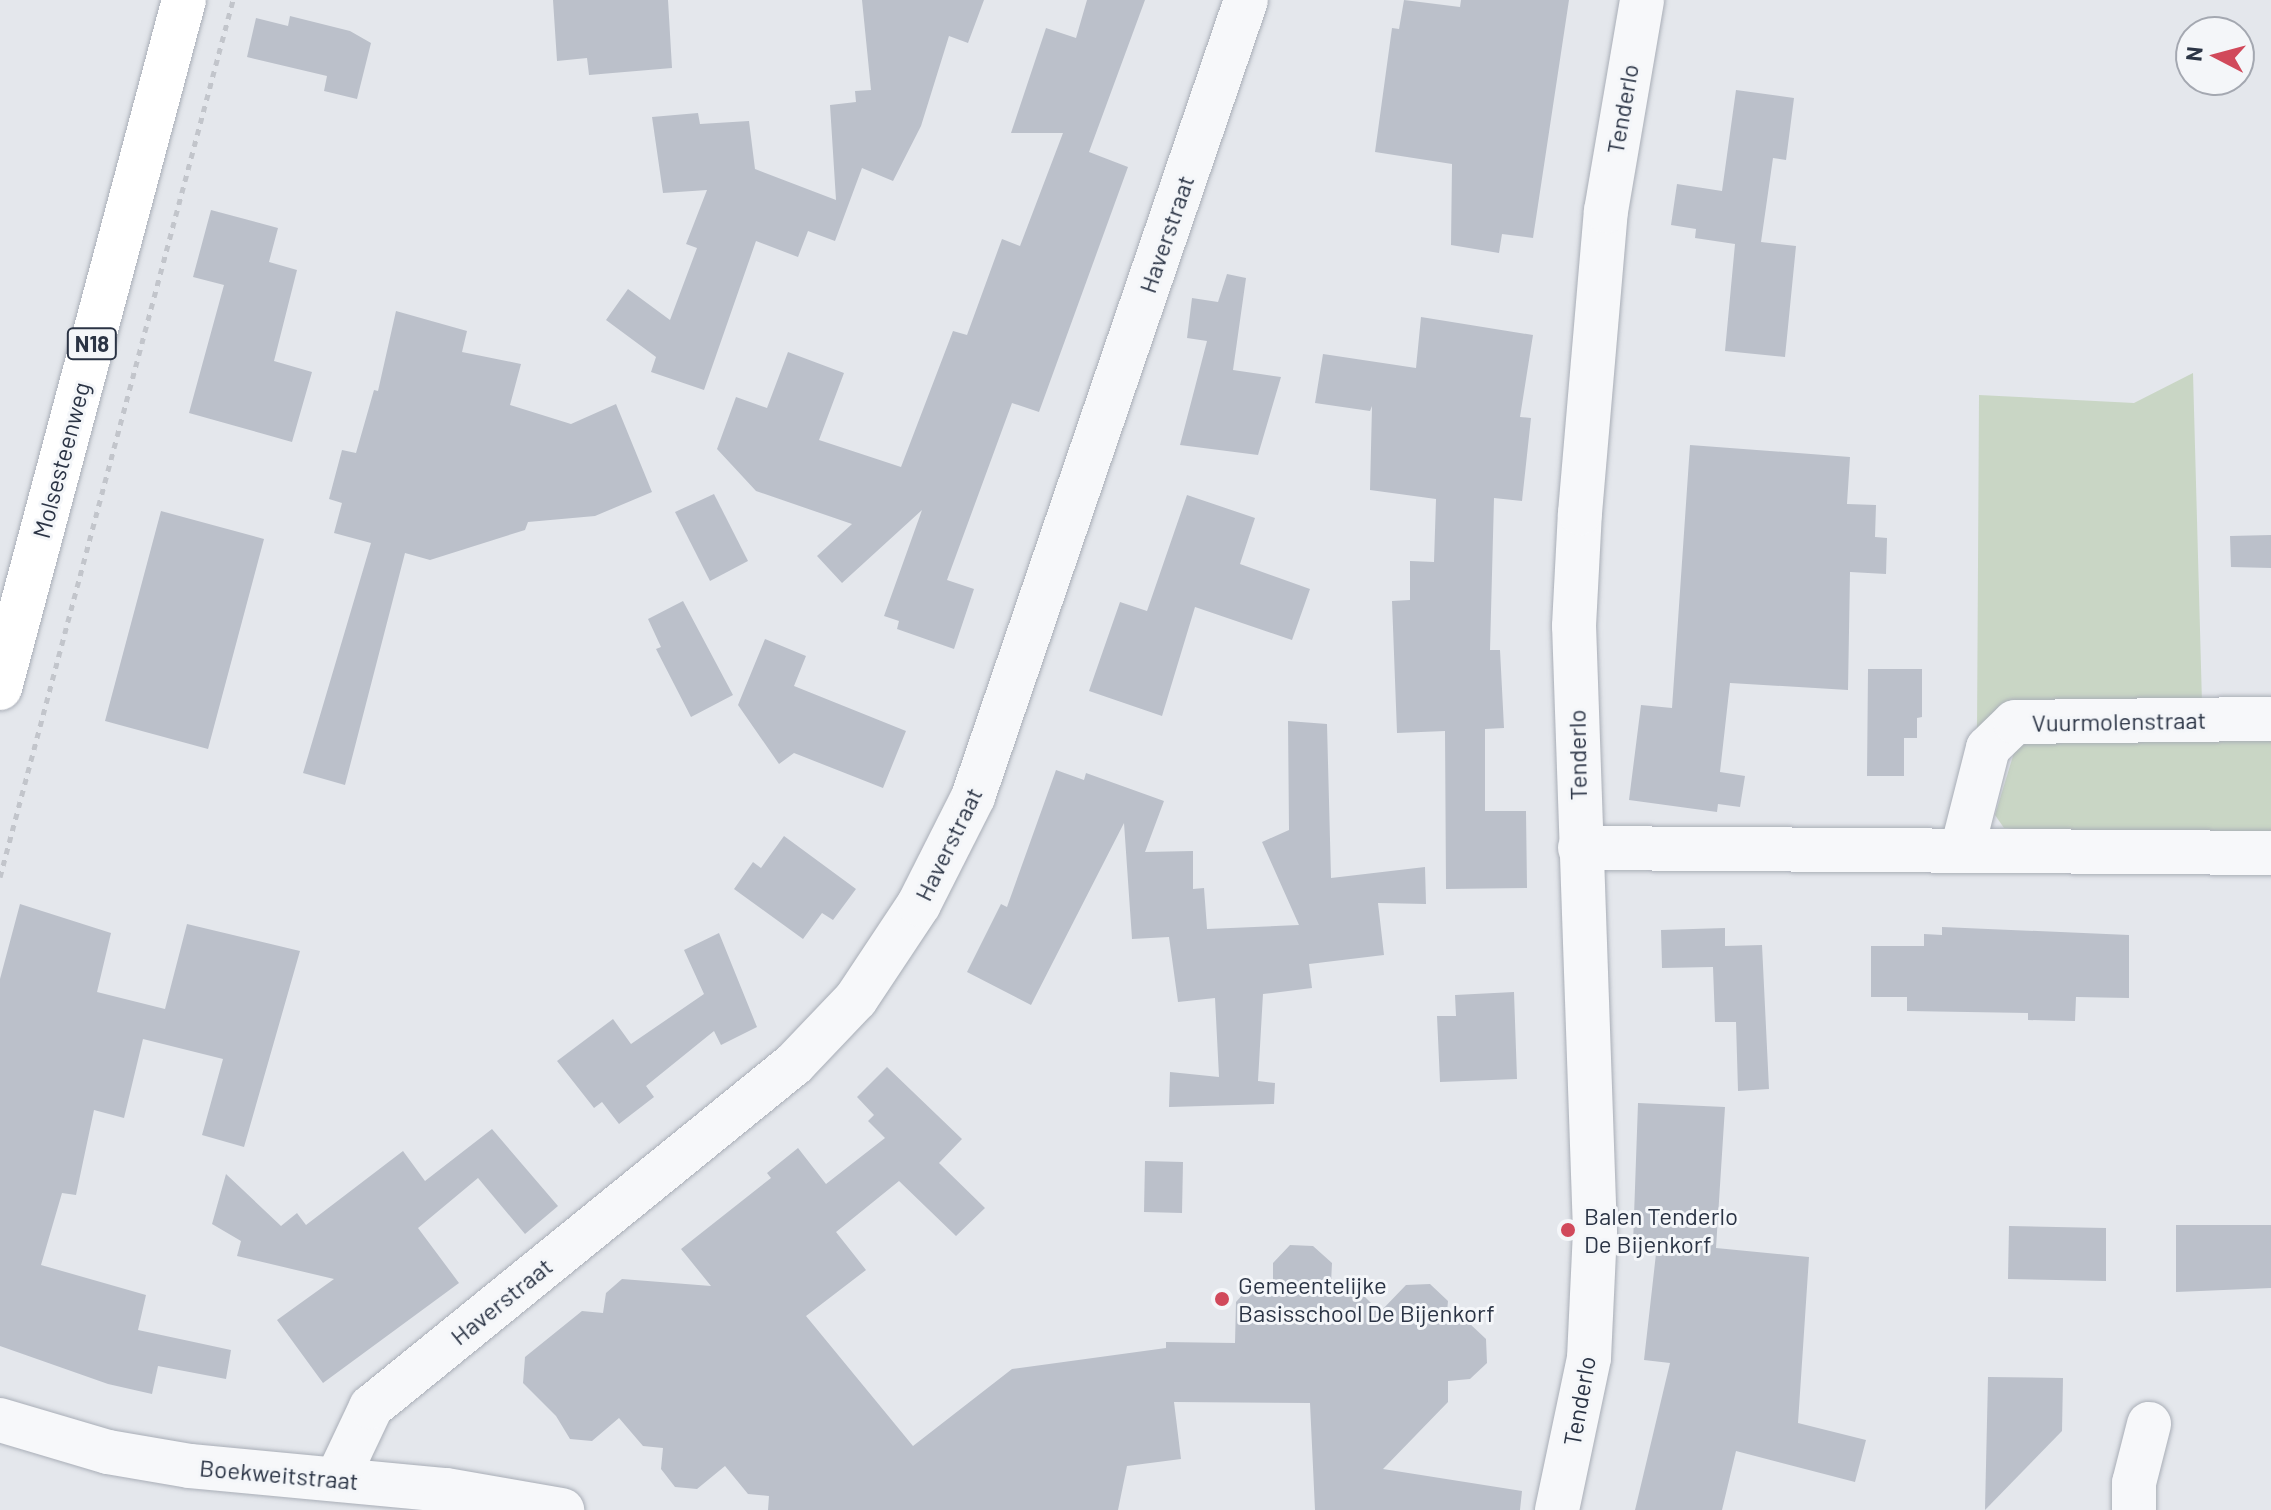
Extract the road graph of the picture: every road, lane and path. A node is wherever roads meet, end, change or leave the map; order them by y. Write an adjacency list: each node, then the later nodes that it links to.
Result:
1 (184, 0): 5 (main road, Molsesteenweg / N18)
2 (233, 0): 10 (path)
3 (1246, 0): 13 (street, Haverstraat)
4 (1642, 0): 7 (street, Tenderlo)
5 (0, 688)
6 (2271, 719): 8 (street, Vuurmolenstraat)
7 (1580, 848): 8 (street); 15 (street, Tenderlo)
8 (1962, 850): 9 (street)
9 (2271, 853)
10 (0, 877)
11 (0, 1420): 13 (street, Boekweitstraat)
12 (2149, 1424): 16 (street)
13 (337, 1479): 14 (street, Boekweitstraat)
14 (562, 1510)
15 (1557, 1510)
16 (2134, 1510)

